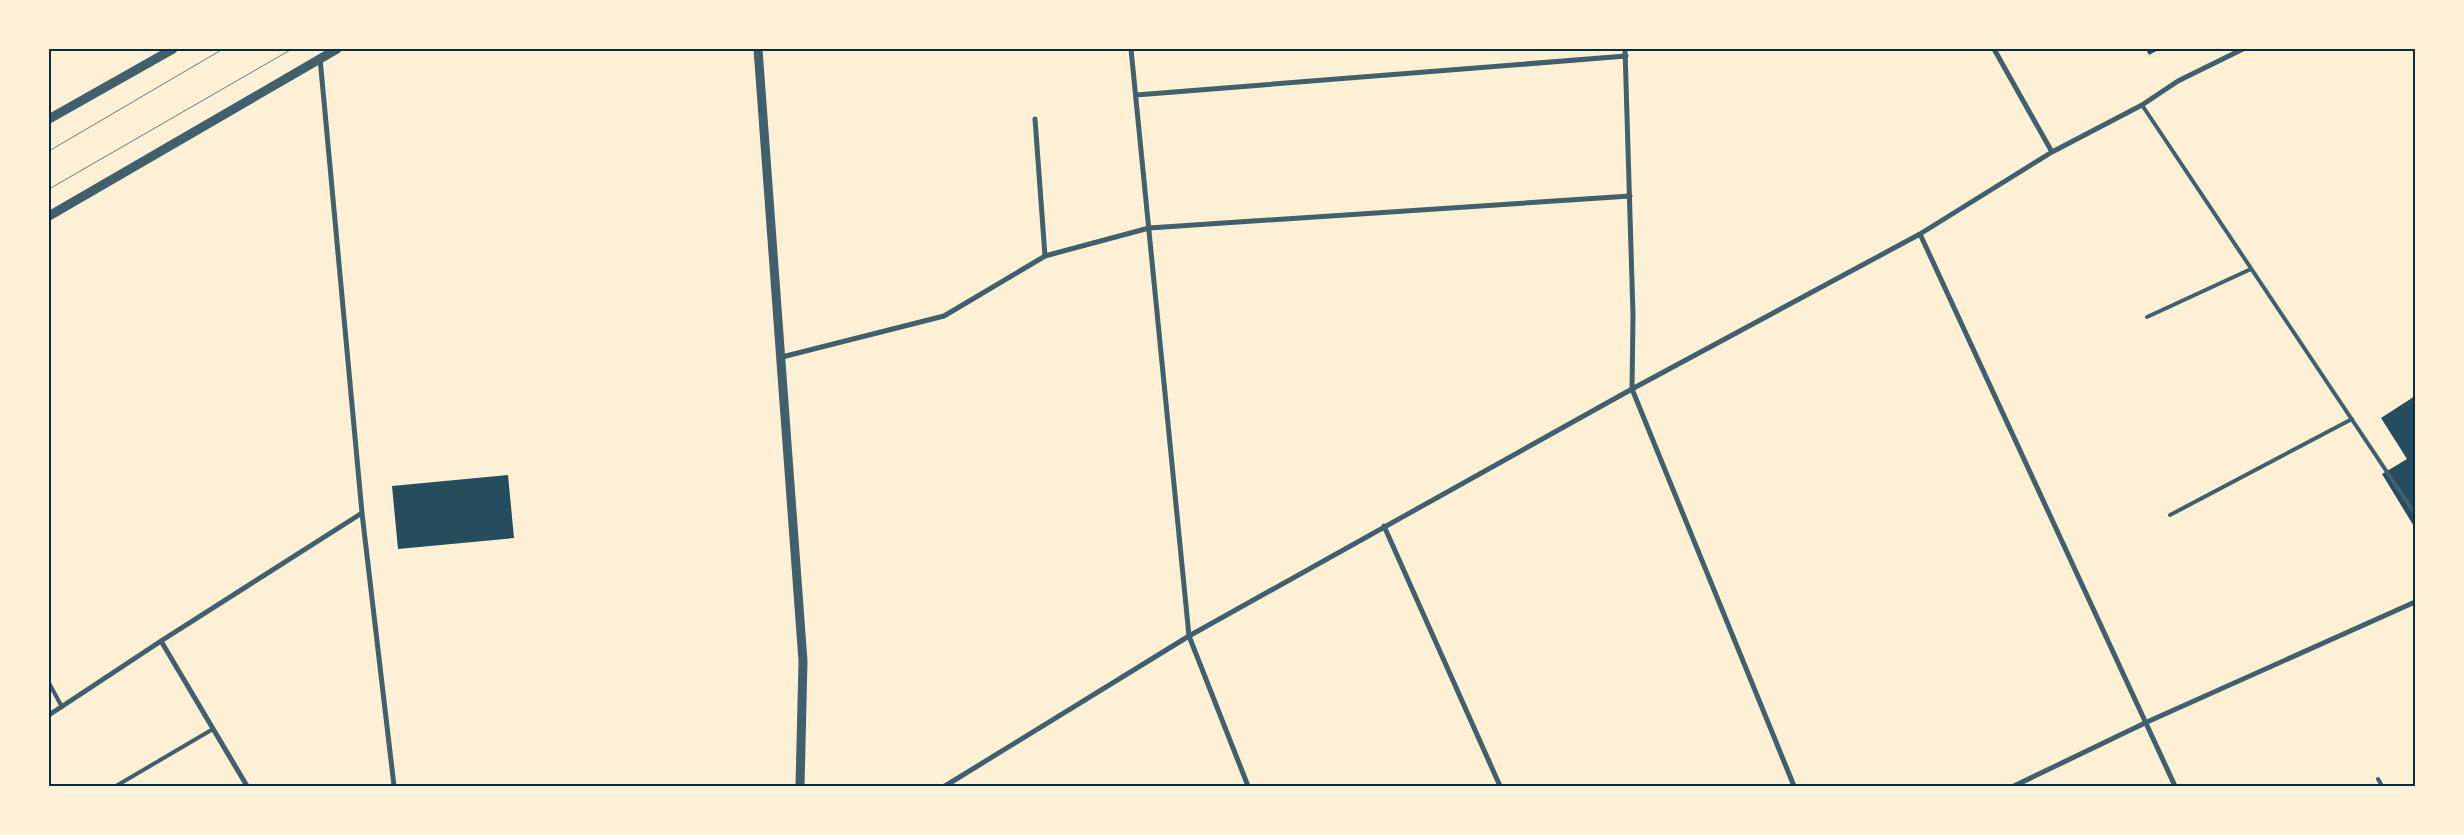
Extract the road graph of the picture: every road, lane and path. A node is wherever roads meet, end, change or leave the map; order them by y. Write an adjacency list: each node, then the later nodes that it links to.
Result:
1 (173, 49): 12 (street)
2 (337, 49): 9 (street)
3 (758, 49): 22 (street)
4 (1131, 49): 10 (street)
5 (1626, 49): 8 (street)
6 (1994, 49): 14 (street)
7 (2243, 49): 11 (street)
8 (1626, 56): 10 (street); 15 (street)
9 (320, 58): 16 (street); 25 (street)
10 (1136, 94): 17 (street)
11 (2142, 105): 14 (street); 20 (lane)
12 (49, 119)
13 (1035, 119): 19 (street)
14 (2052, 152): 18 (street)
15 (1630, 196): 17 (street); 23 (street)
16 (49, 216)
17 (1149, 228): 19 (street); 30 (street)
18 (1920, 234): 23 (street); 35 (street)
19 (1045, 256): 22 (street)
20 (2251, 269): 21 (lane); 24 (lane)
21 (2147, 317)
22 (782, 357): 41 (street)
23 (1632, 389): 28 (street); 45 (street)
24 (2352, 419): 26 (lane); 27 (lane)
25 (362, 512): 31 (street); 40 (street)
26 (2415, 514)
27 (2170, 515)
28 (1384, 526): 30 (street); 44 (street)
29 (2415, 602): 35 (street)
30 (1189, 636): 42 (street); 43 (street)
31 (161, 641): 33 (street); 36 (street)
32 (49, 683): 33 (lane)
33 (62, 707): 34 (street)
34 (49, 715)
35 (2147, 722): 46 (street); 47 (street)
36 (214, 730): 38 (lane); 39 (street)
37 (2378, 779): 48 (lane)
38 (116, 786)
39 (247, 786)
40 (394, 786)
41 (800, 786)
42 (945, 786)
43 (1248, 786)
44 (1500, 786)
45 (1794, 786)
46 (2014, 786)
47 (2175, 786)
48 (2382, 786)

